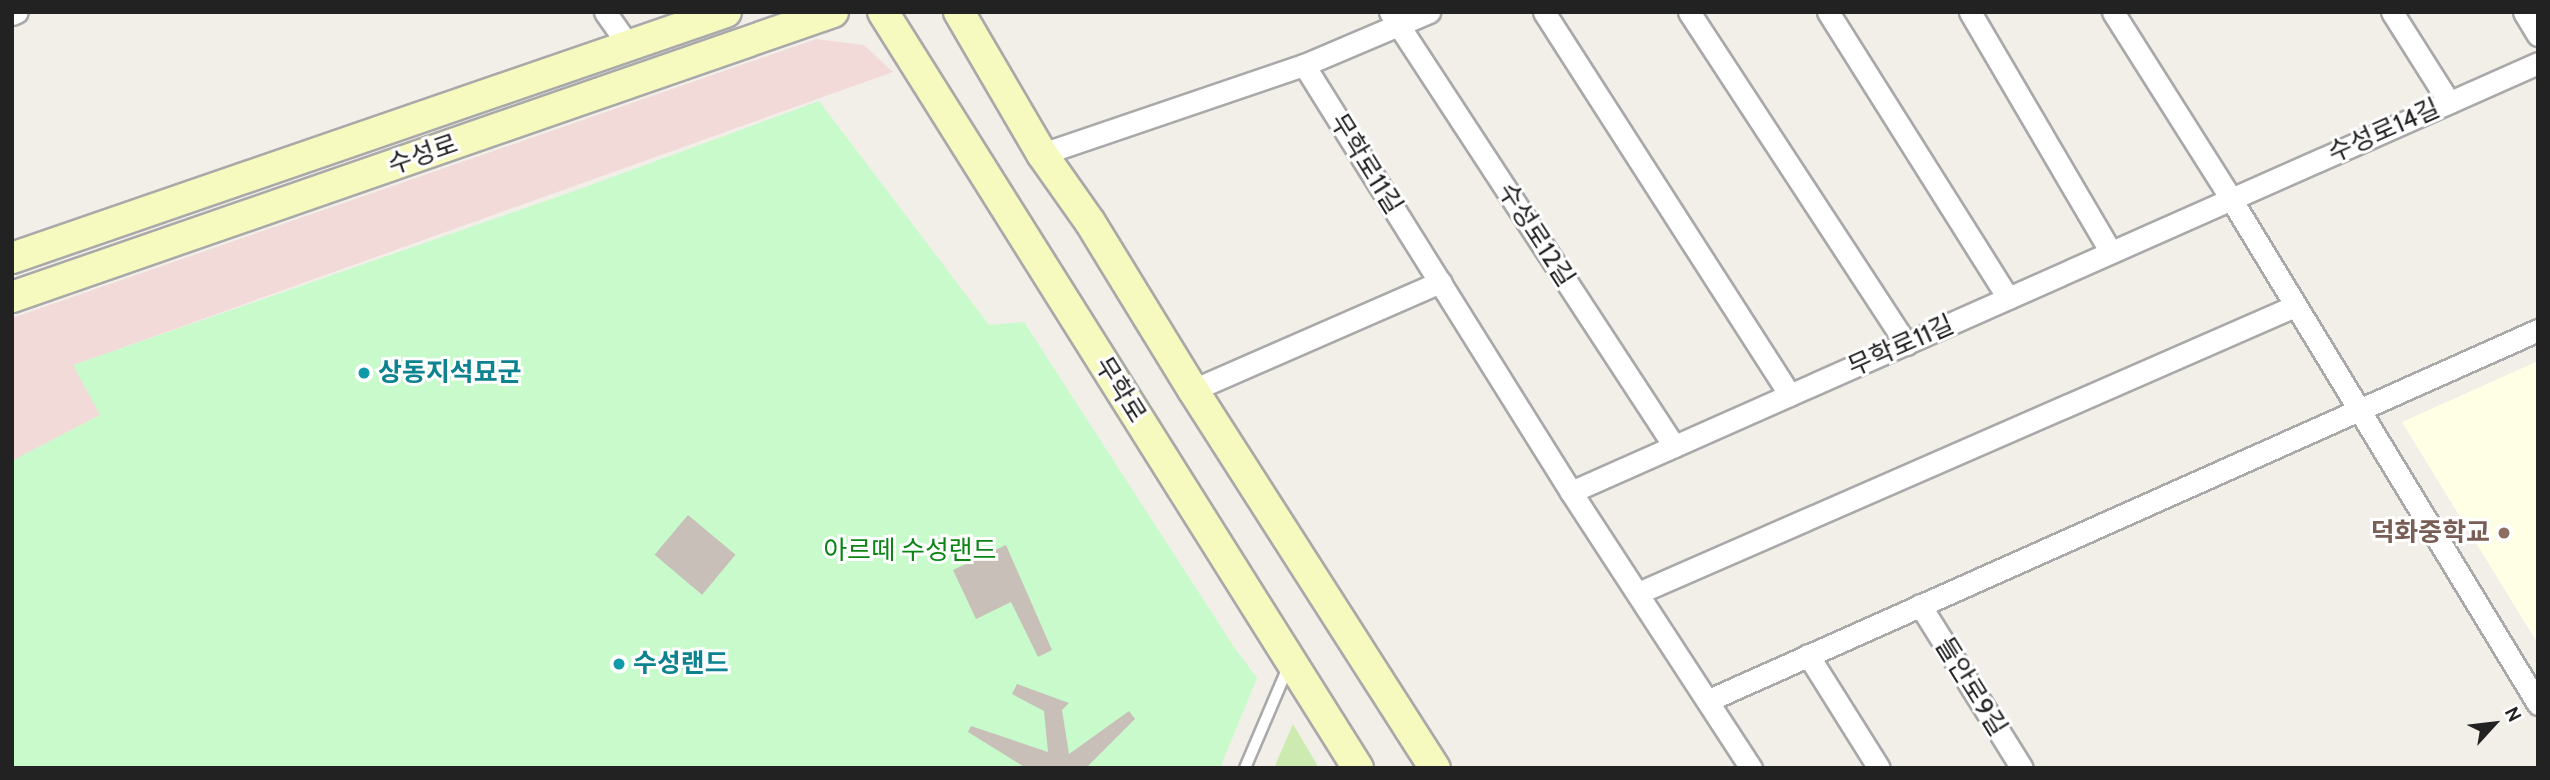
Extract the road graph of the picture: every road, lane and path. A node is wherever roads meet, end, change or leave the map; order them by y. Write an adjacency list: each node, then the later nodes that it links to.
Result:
1 (605, 12): 16 (street)
2 (726, 12): 16 (main road, 수성로)
3 (833, 12): 25 (main road, 수성로)
4 (883, 12): 38 (main road, 무학로)
5 (959, 12): 20 (main road)
6 (1429, 12): 14 (street)
7 (1544, 12): 31 (street)
8 (1689, 12): 29 (street)
9 (1828, 12): 26 (street)
10 (1970, 12): 22 (street)
11 (2113, 12): 21 (street)
12 (2392, 12): 19 (street)
13 (2524, 12): 15 (street)
14 (1394, 18): 18 (street); 33 (street, 수성로12길)
15 (2538, 34)
16 (629, 46): 23 (main road, 수성로)
17 (2538, 63): 19 (street, 수성로14길)
18 (1304, 65): 20 (street); 24 (street, 무학로11길)
19 (2449, 102): 21 (street, 수성로14길)
20 (1042, 154): 30 (main road)
21 (2231, 199): 22 (street, 무학로11길); 27 (street)
22 (2111, 252): 26 (street, 무학로11길)
23 (12, 258)
24 (1440, 282): 30 (street); 34 (street, 무학로11길)
25 (12, 297)
26 (2008, 298): 29 (street, 무학로11길)
27 (2295, 306): 32 (street); 35 (street)
28 (2538, 330): 32 (street)
29 (1906, 344): 31 (street, 무학로11길)
30 (1193, 390): 43 (main road)
31 (1790, 395): 33 (street, 무학로11길)
32 (2359, 410): 36 (street); 40 (street)
33 (1674, 446): 34 (street, 무학로11길)
34 (1571, 492): 35 (street, 무학로11길)
35 (1638, 593): 39 (street, 무학로11길)
36 (1920, 605): 37 (street); 46 (street, 들안로9길)
37 (1808, 656): 39 (street); 45 (street)
38 (1291, 661): 41 (lane); 42 (main road, 무학로)
39 (1709, 700): 44 (street, 무학로11길)
40 (2538, 705)
41 (1245, 768)
42 (1358, 768)
43 (1435, 768)
44 (1751, 768)
45 (1879, 768)
46 (2022, 768)

